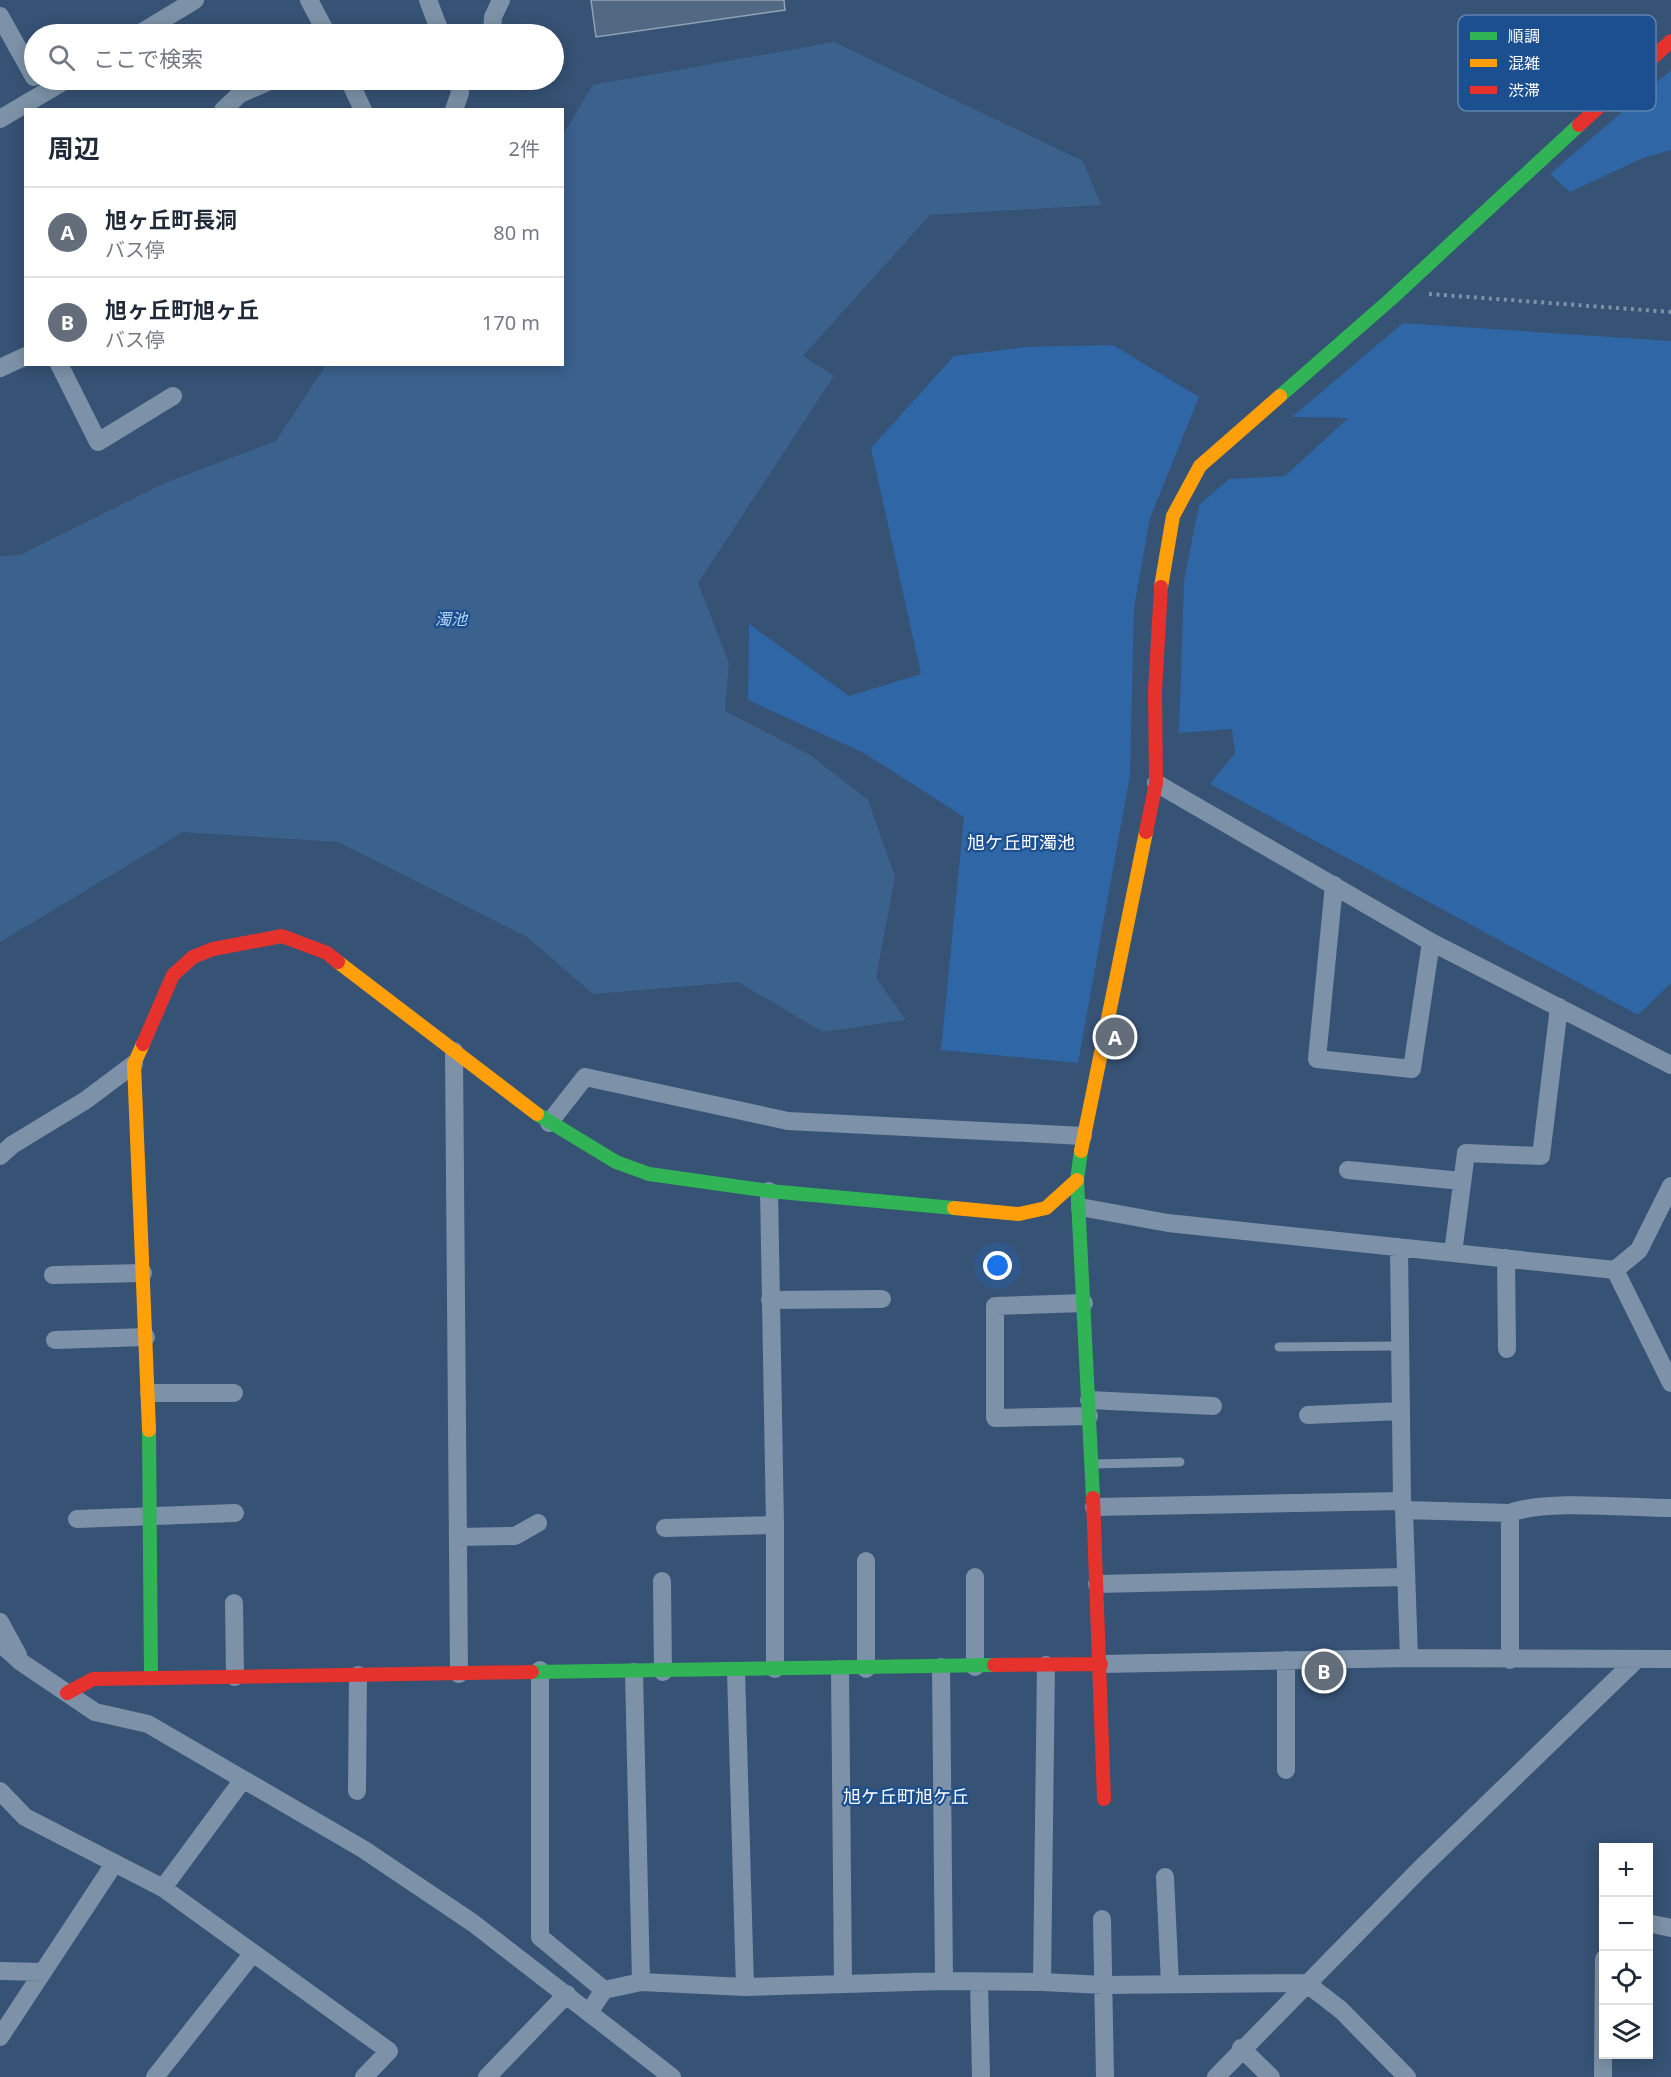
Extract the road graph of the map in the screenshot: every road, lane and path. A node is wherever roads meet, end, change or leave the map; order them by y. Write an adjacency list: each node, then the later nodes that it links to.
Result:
1 (195, 0): 6 (street)
2 (309, 0): 7 (street)
3 (428, 0): 8 (street)
4 (501, 0): 9 (street)
5 (0, 16): 12 (street)
6 (155, 24)
7 (322, 24)
8 (437, 24)
9 (493, 24)
10 (1671, 40): 11 (street)
11 (1656, 54)
12 (24, 58)
13 (31, 90): 22 (street)
14 (259, 90): 17 (street)
15 (354, 90): 19 (street)
16 (460, 90): 20 (street)
17 (244, 102): 18 (street)
18 (228, 108)
19 (362, 108)
20 (455, 108)
21 (1594, 111): 23 (street)
22 (0, 119)
23 (1390, 299): 24 (path); 29 (street)
24 (1671, 312)
25 (24, 357): 27 (street)
26 (61, 366): 28 (street)
27 (0, 368)
28 (173, 396)
29 (1156, 783): 30 (street); 37 (street)
30 (1334, 885): 31 (street); 31 (street)
31 (1431, 942): 32 (street)
32 (1559, 1007): 35 (street); 41 (street)
33 (454, 1051): 34 (street); 36 (street); 78 (street)
34 (134, 1064): 38 (street); 49 (street)
35 (1671, 1065)
36 (549, 1123): 37 (street); 43 (street)
37 (1083, 1136): 40 (street)
38 (0, 1156)
39 (1348, 1170): 41 (street)
40 (1077, 1180): 43 (street); 44 (street)
41 (1462, 1181): 46 (street)
42 (1671, 1186): 48 (street)
43 (769, 1191): 52 (street)
44 (1080, 1207): 45 (street); 53 (street)
45 (1399, 1246): 46 (street); 56 (street)
46 (1454, 1252): 47 (street)
47 (1506, 1258): 48 (street); 58 (street)
48 (1615, 1270): 59 (street)
49 (143, 1273): 50 (street); 54 (street)
50 (53, 1275)
51 (882, 1299): 52 (street)
52 (770, 1300): 76 (street)
53 (1084, 1303): 63 (street); 63 (street)
54 (146, 1337): 55 (street); 60 (street)
55 (55, 1340)
56 (1398, 1346): 57 (lane); 64 (street)
57 (1279, 1347)
58 (1507, 1349)
59 (1671, 1383)
60 (148, 1393): 61 (street); 73 (street)
61 (234, 1393)
62 (1213, 1406): 63 (street)
63 (1089, 1408): 67 (street)
64 (1401, 1411): 65 (street); 68 (street)
65 (1308, 1415)
66 (1180, 1462): 67 (lane)
67 (1092, 1464): 69 (street)
68 (1403, 1506): 69 (street); 72 (street); 81 (street)
69 (1094, 1508): 83 (street)
70 (1671, 1508): 72 (street)
71 (235, 1513): 73 (street)
72 (1510, 1514): 90 (street)
73 (151, 1516): 74 (street); 106 (street)
74 (77, 1519)
75 (538, 1523): 78 (street)
76 (776, 1525): 77 (street); 97 (street)
77 (665, 1528)
78 (458, 1537): 104 (street)
79 (866, 1561): 99 (street)
80 (975, 1577): 96 (street)
81 (1405, 1577): 83 (street); 87 (street)
82 (662, 1581): 103 (street)
83 (1097, 1584): 94 (street)
84 (234, 1603): 107 (street)
85 (0, 1622): 92 (street)
86 (0, 1643): 92 (street)
87 (1409, 1658): 89 (street); 90 (street)
88 (1671, 1659): 91 (street)
89 (1286, 1660): 94 (street); 109 (street)
90 (1510, 1660): 91 (street)
91 (1636, 1660): 127 (street)
92 (21, 1662): 108 (street)
93 (1046, 1665): 94 (street); 96 (street); 126 (street)
94 (1101, 1665): 113 (street)
95 (941, 1667): 96 (street); 99 (street); 123 (street)
96 (975, 1667)
97 (775, 1669): 98 (street); 101 (street)
98 (840, 1669): 99 (street); 128 (street)
99 (867, 1669)
100 (540, 1670): 102 (street); 104 (street); 132 (street)
101 (736, 1671): 103 (street); 131 (street)
102 (634, 1672): 103 (street); 124 (street)
103 (663, 1672)
104 (459, 1674): 105 (street)
105 (358, 1675): 107 (street); 112 (street)
106 (152, 1677): 107 (street); 108 (street)
107 (235, 1677)
108 (67, 1693): 110 (street)
109 (1286, 1770)
110 (242, 1781): 116 (street); 133 (street)
111 (0, 1791): 114 (street)
112 (357, 1791)
113 (1104, 1799)
114 (114, 1864): 116 (street); 122 (street)
115 (1165, 1877): 129 (street)
116 (163, 1888): 120 (street)
117 (1102, 1919): 130 (street)
118 (1653, 1924): 119 (street)
119 (1671, 1928)
120 (253, 1953): 138 (street); 139 (street)
121 (0, 1971): 122 (street)
122 (44, 1972): 136 (street)
123 (944, 1981): 125 (street); 128 (street)
124 (640, 1982): 131 (street); 132 (street)
125 (979, 1982): 126 (street); 142 (street)
126 (1042, 1982): 130 (street)
127 (1306, 1983): 129 (street); 137 (street); 146 (street)
128 (843, 1984): 131 (street)
129 (1170, 1984): 130 (street)
130 (1104, 1985): 143 (street)
131 (745, 1987)
132 (604, 1990): 135 (street)
133 (567, 1994): 135 (street); 140 (street)
134 (1604, 2005): 147 (street)
135 (590, 2011): 141 (street)
136 (0, 2037)
137 (1241, 2048): 144 (street); 145 (street)
138 (154, 2077)
139 (364, 2077)
140 (487, 2077)
141 (672, 2077)
142 (981, 2077)
143 (1105, 2077)
144 (1216, 2077)
145 (1271, 2077)
146 (1407, 2077)
147 (1603, 2077)

